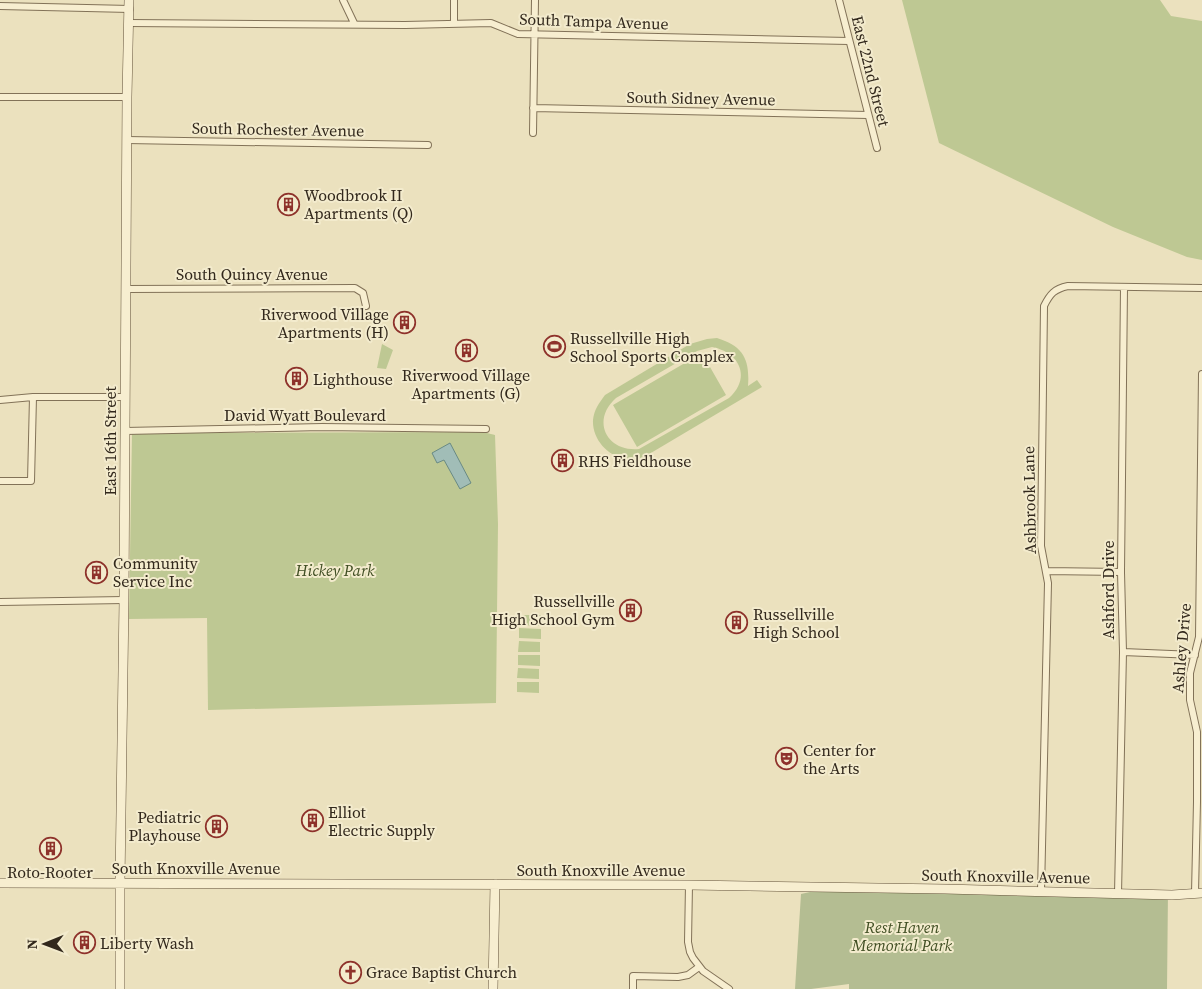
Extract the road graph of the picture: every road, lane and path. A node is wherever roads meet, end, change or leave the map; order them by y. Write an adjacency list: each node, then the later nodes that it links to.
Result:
1 (343, 0): 8 (street)
2 (454, 0): 9 (street)
3 (535, 0): 10 (street)
4 (839, 0): 11 (street, East 22nd Street)
5 (129, 4): 6 (street); 7 (main road, East 16th Street)
6 (0, 6)
7 (130, 23): 8 (street, South Tampa Avenue); 13 (main road, East 16th Street)
8 (354, 24): 9 (street, South Tampa Avenue)
9 (454, 24): 10 (street, South Tampa Avenue)
10 (534, 35): 11 (street, South Tampa Avenue); 14 (street)
11 (849, 41): 15 (street, East 22nd Street)
12 (0, 97): 13 (street)
13 (127, 97): 17 (main road, East 16th Street)
14 (533, 108): 15 (street, South Sidney Avenue); 16 (street)
15 (868, 116): 19 (street, East 22nd Street)
16 (533, 133)
17 (127, 140): 18 (street, South Rochester Avenue); 22 (main road, East 16th Street)
18 (428, 144)
19 (877, 148)
20 (1124, 287): 21 (street, Ashbrook Lane); 31 (street, Ashbrook Lane); 32 (street, Ashford Drive)
21 (1202, 288)
22 (126, 289): 23 (street, South Quincy Avenue); 25 (main road, East 16th Street)
23 (366, 306)
24 (1202, 374): 36 (street, Ashley Drive)
25 (125, 397): 26 (street); 29 (main road, East 16th Street)
26 (33, 398): 27 (street); 30 (street)
27 (0, 400)
28 (486, 430): 29 (street, David Wyatt Boulevard)
29 (125, 431): 33 (main road, East 16th Street)
30 (0, 481)
31 (1046, 571): 32 (street); 41 (street, Ashbrook Lane)
32 (1121, 572): 35 (street, Ashford Drive)
33 (124, 600): 34 (street); 38 (main road, East 16th Street)
34 (0, 602)
35 (1123, 652): 36 (street); 43 (street, Ashford Drive)
36 (1195, 655): 42 (street, Ashley Drive)
37 (0, 882): 38 (main road, South Knoxville Avenue)
38 (120, 883): 39 (main road, South Knoxville Avenue); 45 (main road, East 16th Street)
39 (495, 884): 40 (main road, South Knoxville Avenue); 46 (main road)
40 (689, 885): 41 (main road, South Knoxville Avenue); 44 (street)
41 (1041, 892): 43 (main road, South Knoxville Avenue)
42 (1198, 893): 43 (main road, South Knoxville Avenue)
43 (1118, 894)
44 (699, 967): 47 (street); 48 (street)
45 (120, 989)
46 (493, 989)
47 (632, 989)
48 (729, 989)

